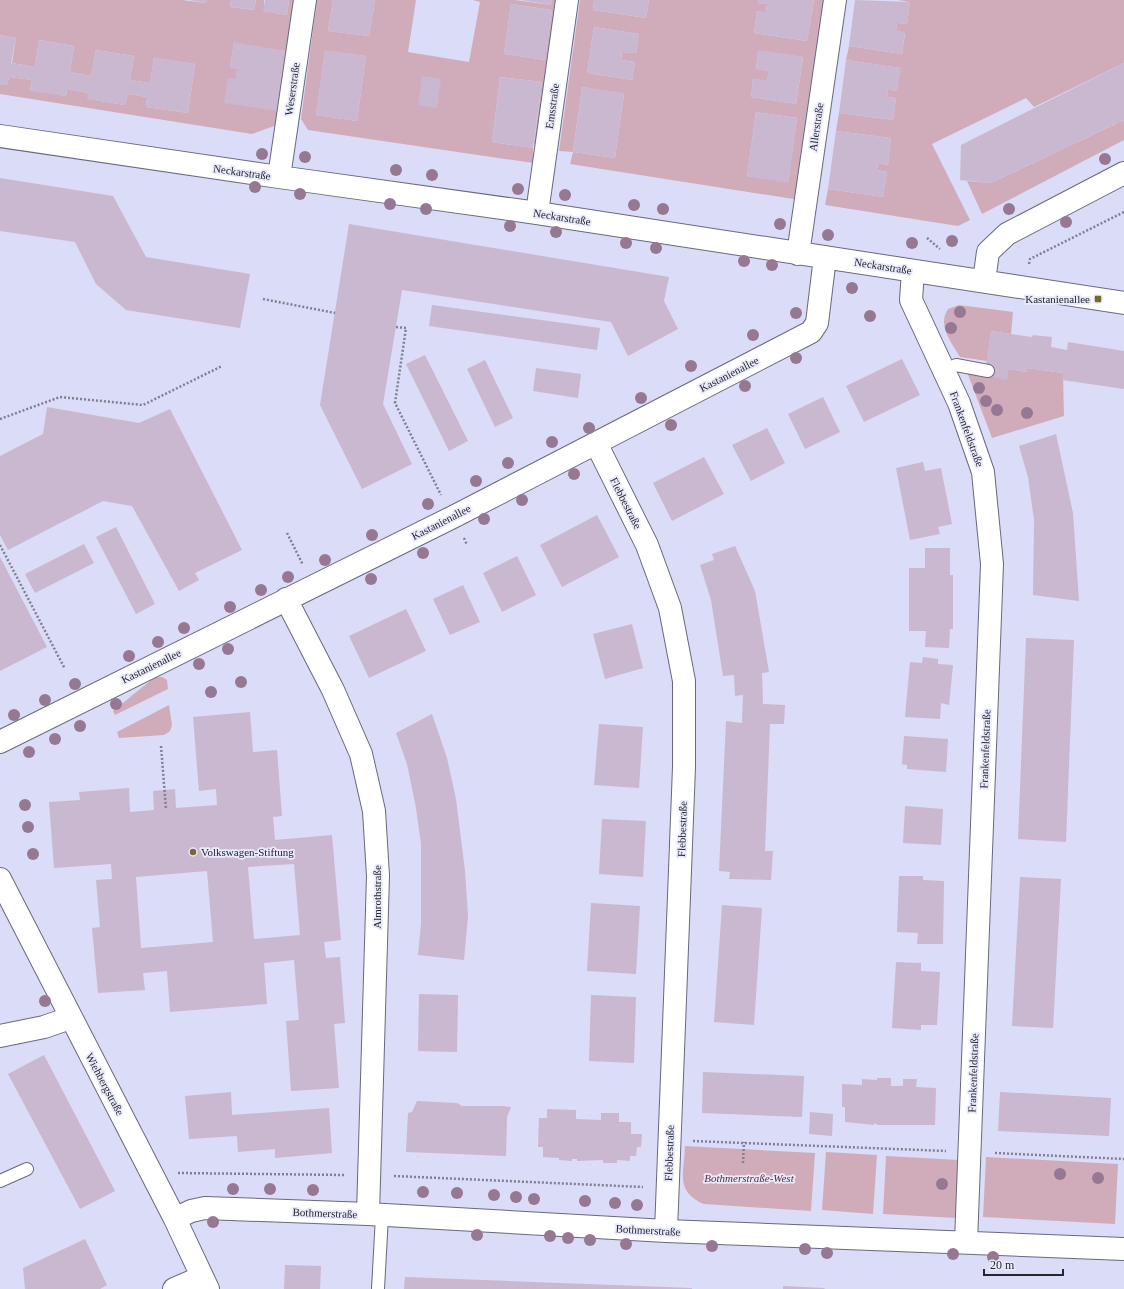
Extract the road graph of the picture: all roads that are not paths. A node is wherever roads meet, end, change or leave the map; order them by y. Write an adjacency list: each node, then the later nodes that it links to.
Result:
1 (305, 0): 6 (street, Weserstraße)
2 (568, 0): 7 (street, Emsstraße)
3 (835, 0): 8 (street, Allerstraße)
4 (0, 136): 6 (street, Neckarstraße)
5 (1124, 173): 11 (street)
6 (279, 177): 7 (street, Neckarstraße)
7 (537, 213): 8 (street, Neckarstraße)
8 (798, 254): 9 (street, Neckarstraße)
9 (825, 257): 10 (street, Neckarstraße); 15 (street, Kastanienallee)
10 (913, 271): 11 (street, Neckarstraße); 13 (street, Frankenfeldstraße)
11 (984, 281): 12 (street, Neckarstraße)
12 (1124, 303)
13 (945, 370): 14 (lane); 26 (street, Frankenfeldstraße)
14 (988, 371)
15 (596, 443): 16 (street, Kastanienallee); 25 (street, Flebbestraße)
16 (286, 599): 17 (street, Kastanienallee); 23 (street, Almrothstraße)
17 (0, 742)
18 (0, 879): 19 (street, Wiehbergstraße)
19 (70, 1018): 20 (street); 24 (street, Wiehbergstraße)
20 (0, 1036)
21 (27, 1169): 22 (lane)
22 (0, 1181)
23 (375, 1215): 24 (street, Bothmerstraße); 25 (street, Bothmerstraße); 30 (lane)
24 (175, 1219): 28 (street, Wiehbergstraße)
25 (666, 1231): 26 (street, Bothmerstraße)
26 (966, 1242): 27 (street, Bothmerstraße)
27 (1124, 1249)
28 (205, 1283): 29 (street)
29 (174, 1289)
30 (378, 1289)

